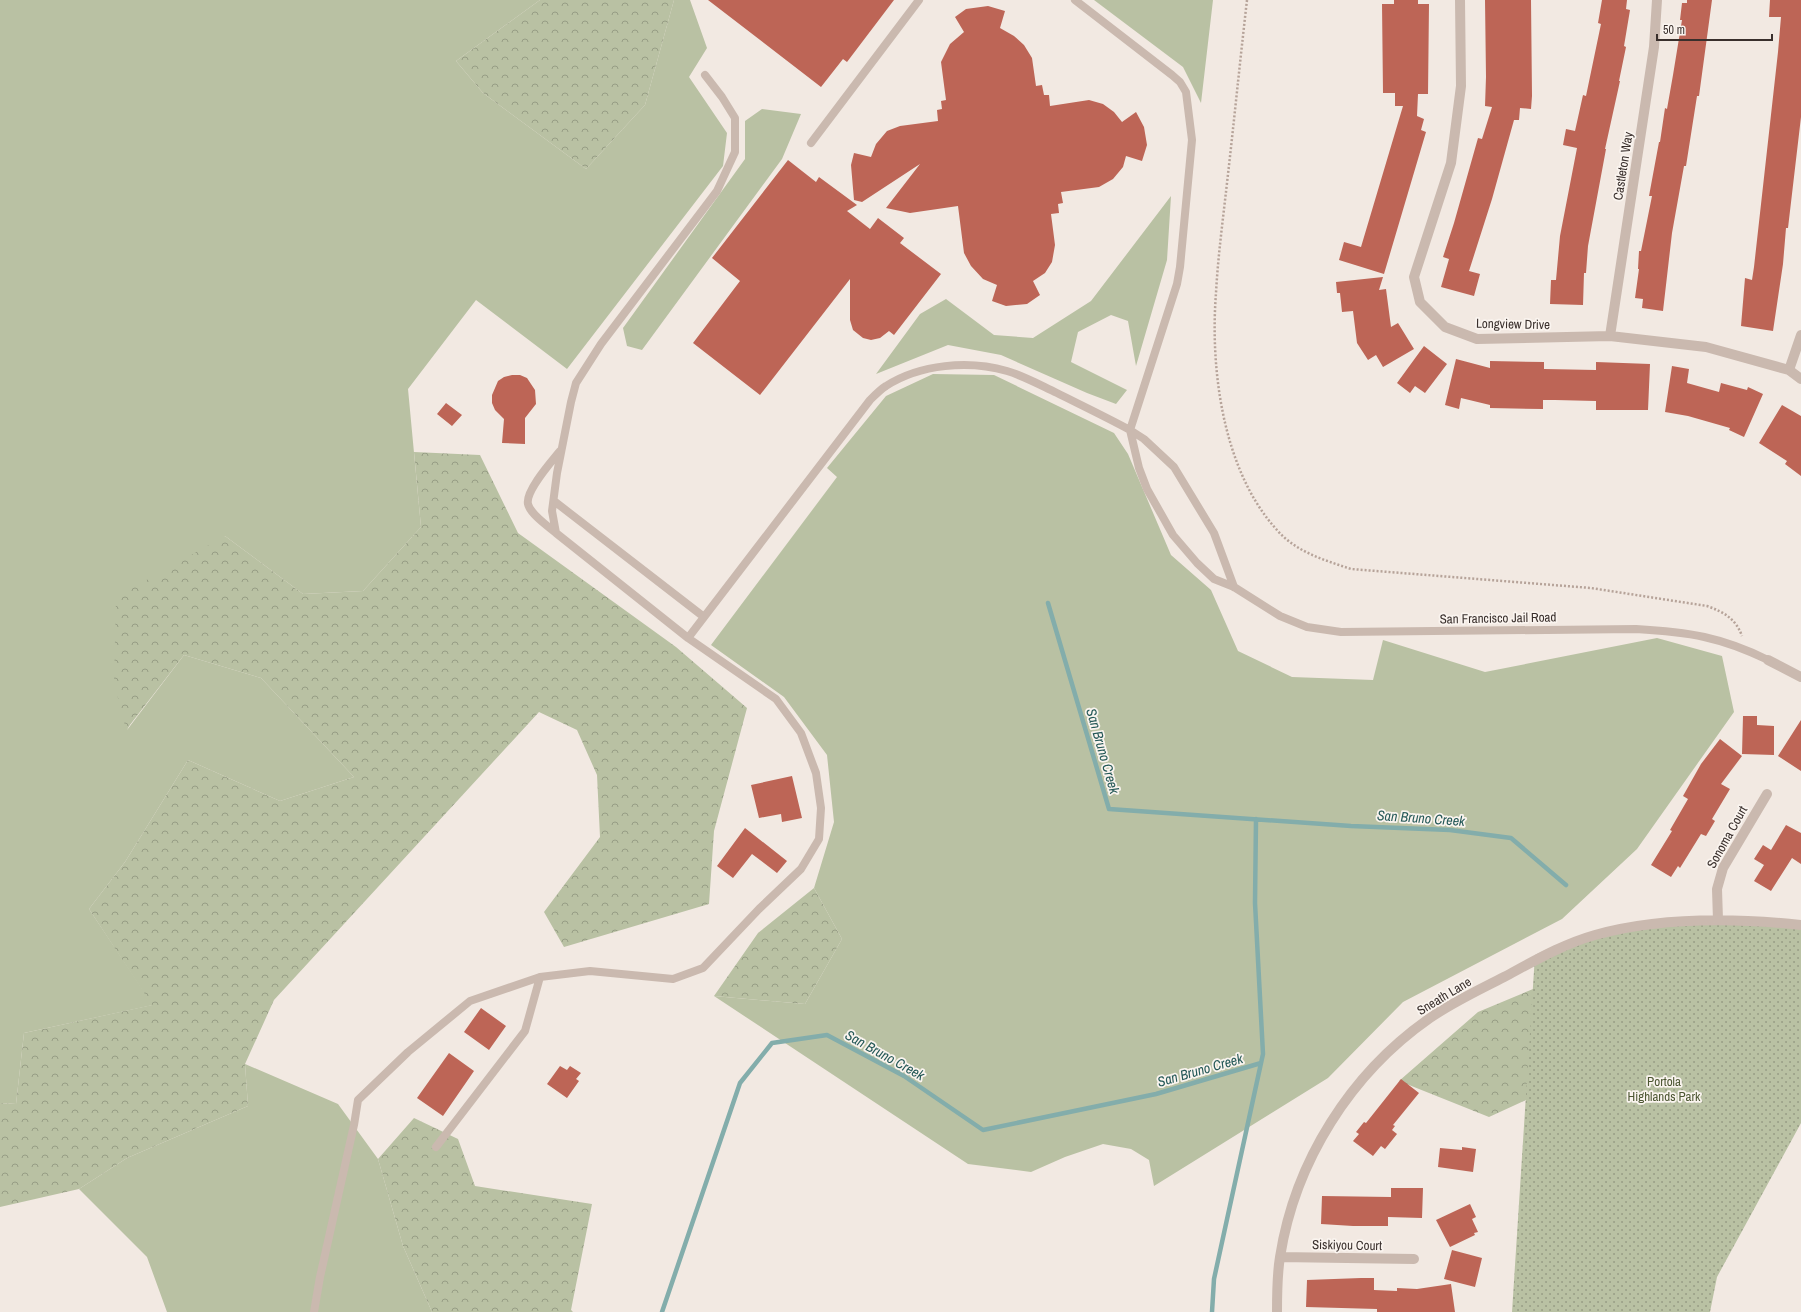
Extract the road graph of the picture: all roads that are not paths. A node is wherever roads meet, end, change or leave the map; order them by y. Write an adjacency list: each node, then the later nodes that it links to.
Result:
1 (919, 0): 6 (lane)
2 (1075, 0): 11 (lane)
3 (1460, 0): 8 (street, Longview Drive)
4 (1658, 0): 8 (street, Castleton Way)
5 (705, 75): 12 (lane)
6 (811, 143)
7 (1801, 335): 9 (street)
8 (1610, 336): 9 (street, Longview Drive)
9 (1789, 370): 10 (street, Longview Drive)
10 (1801, 379)
11 (1130, 430): 15 (lane); 15 (lane, San Francisco Jail Road); 16 (lane)
12 (561, 449): 13 (lane); 14 (lane)
13 (554, 501): 14 (lane); 16 (lane)
14 (556, 534): 17 (lane)
15 (1234, 587): 18 (lane, San Francisco Jail Road)
16 (704, 617): 17 (lane)
17 (688, 638): 23 (lane)
18 (1768, 660): 19 (street)
19 (1801, 677)
20 (1767, 794): 21 (street, Sonoma Court)
21 (1718, 920): 22 (street, Sneath Lane); 25 (street, Sneath Lane)
22 (1801, 925)
23 (540, 977): 24 (lane); 27 (lane)
24 (436, 1147)
25 (1280, 1257): 26 (street, Siskiyou Court); 28 (street, Sneath Lane)
26 (1414, 1259)
27 (314, 1312)
28 (1277, 1312)

